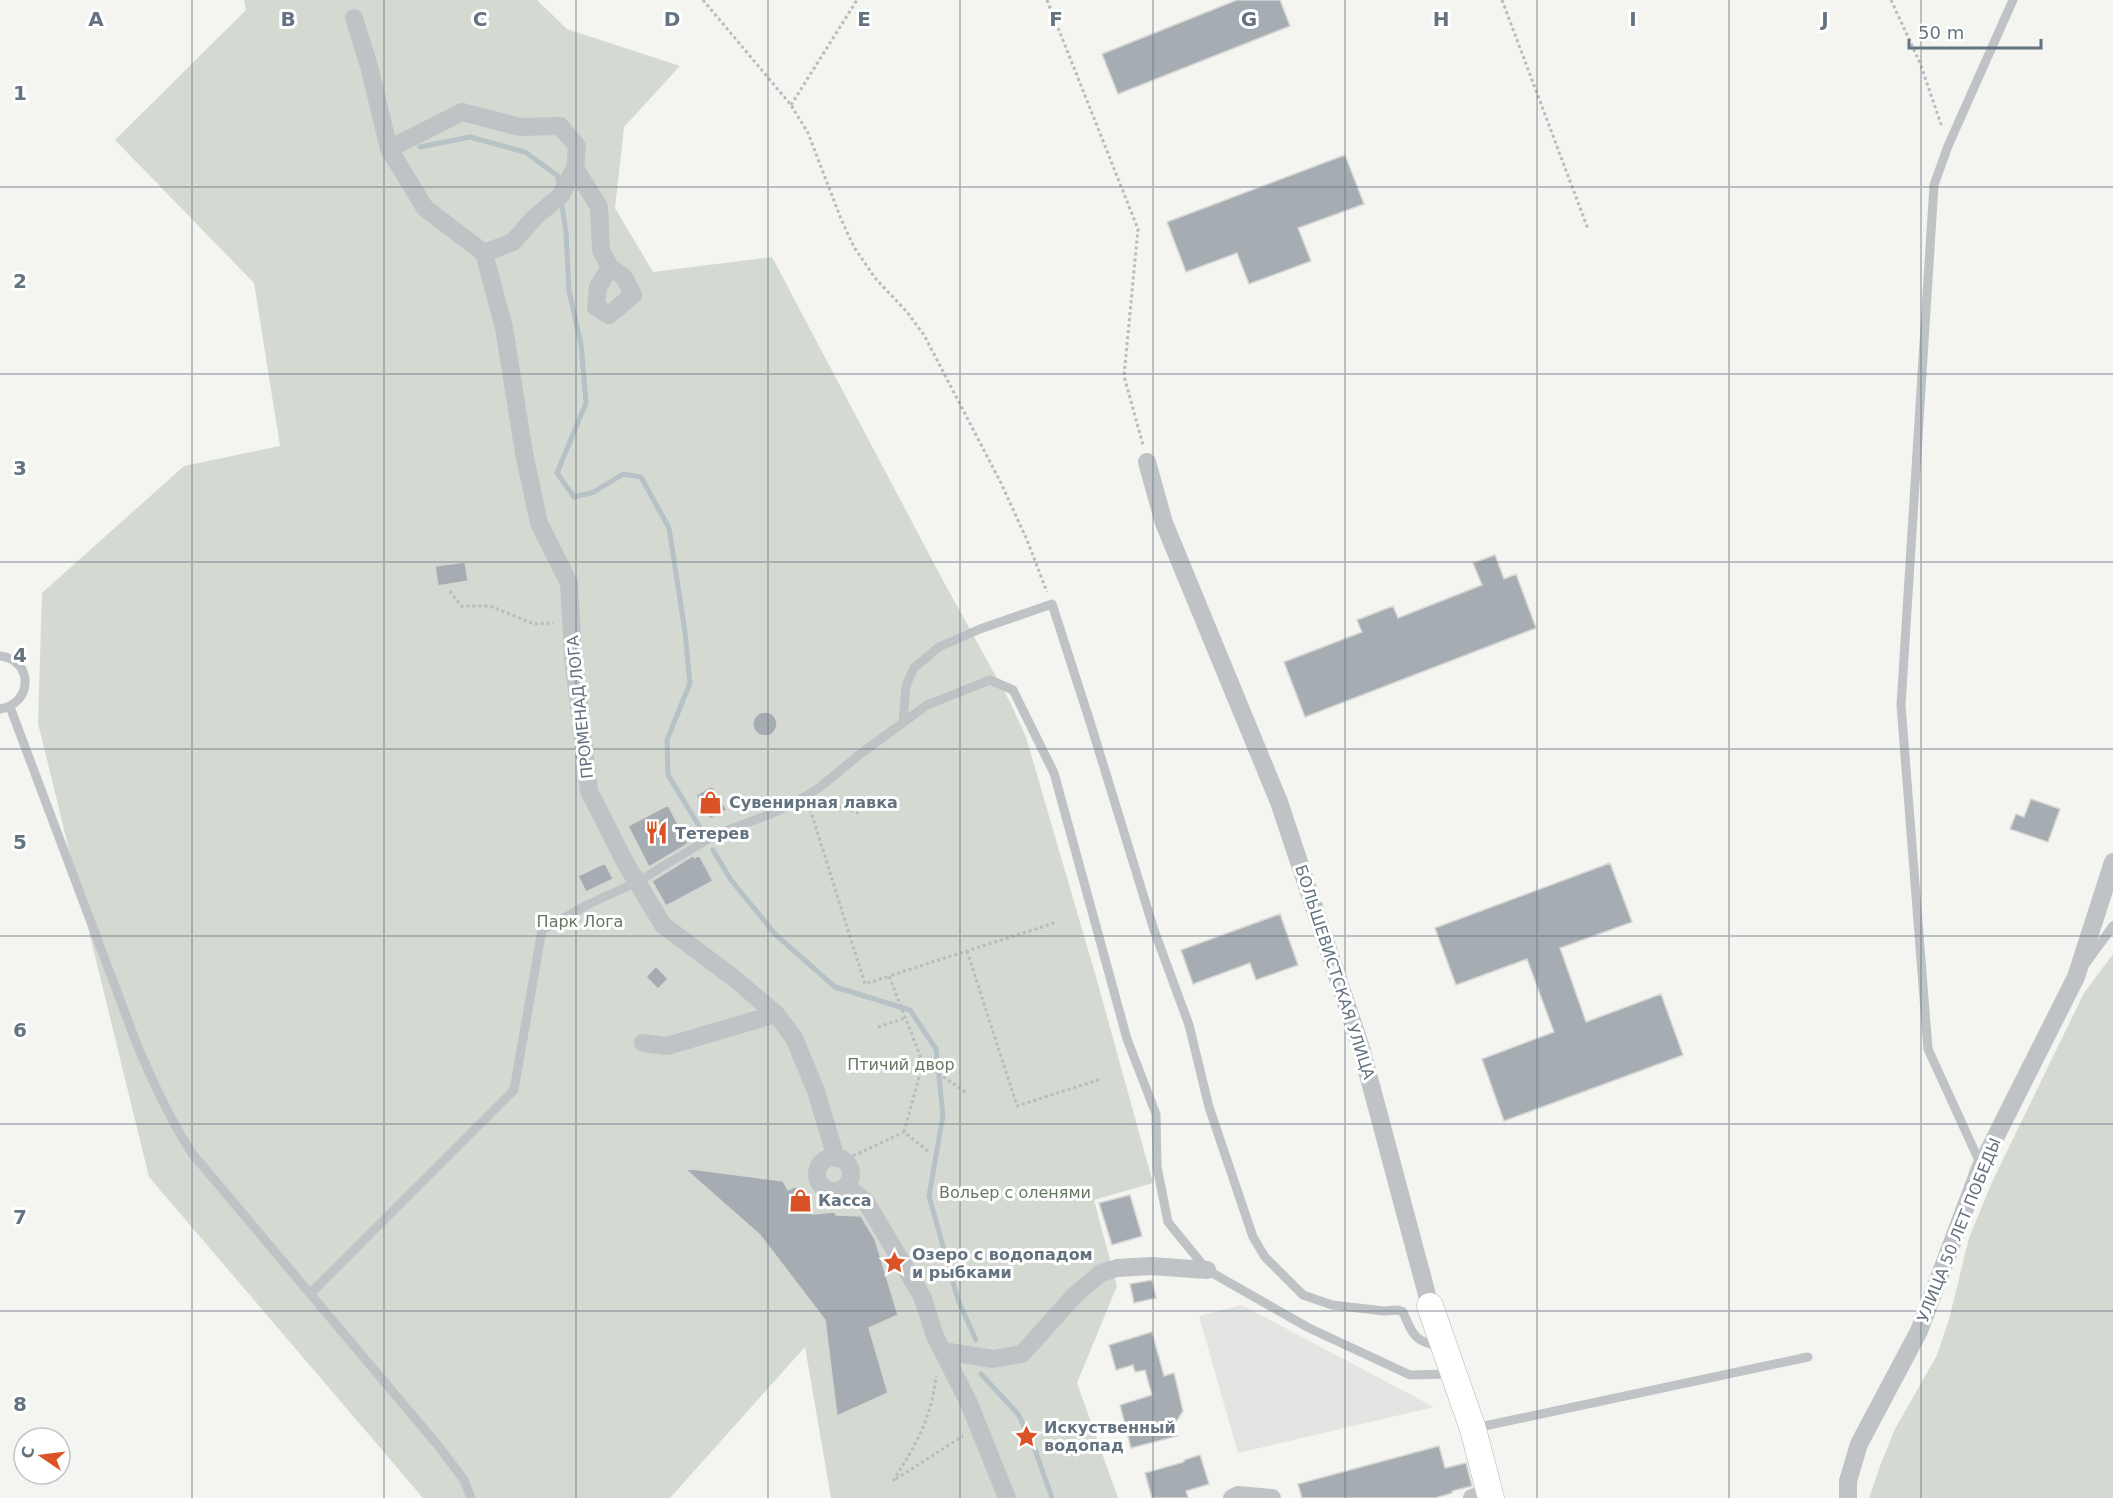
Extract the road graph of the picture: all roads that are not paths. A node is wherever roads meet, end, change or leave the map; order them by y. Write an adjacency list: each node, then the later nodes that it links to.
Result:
1 (2013, 0): 18 (lane)
2 (354, 18): 3 (street)
3 (389, 149): 4 (street); 5 (street)
4 (574, 168): 5 (street); 6 (street)
5 (484, 253): 12 (street, ПРОМЕНАД ЛОГА)
6 (610, 267)
7 (1147, 462): 22 (street, БОЛЬШЕВИСТСКАЯ УЛИЦА)
8 (0, 656): 9 (lane)
9 (5, 708): 21 (lane)
10 (903, 723): 12 (lane); 20 (lane); 23 (lane)
11 (2113, 862): 14 (street, УЛИЦА 50 ЛЕТ ПОБЕДЫ)
12 (637, 882): 15 (street, ПРОМЕНАД ЛОГА); 21 (lane)
13 (2113, 926): 14 (lane)
14 (2076, 977): 18 (street, УЛИЦА 50 ЛЕТ ПОБЕДЫ)
15 (776, 1014): 16 (street); 17 (street, ПРОМЕНАД ЛОГА)
16 (643, 1043)
17 (840, 1159): 19 (street); 19 (street)
18 (1982, 1166): 33 (street, УЛИЦА 50 ЛЕТ ПОБЕДЫ)
19 (846, 1186): 24 (street)
20 (1207, 1270): 24 (street); 26 (lane)
21 (311, 1293): 29 (lane)
22 (1430, 1306): 23 (street, БОЛЬШЕВИСТСКАЯ УЛИЦА)
23 (1443, 1347): 26 (street, БОЛЬШЕВИСТСКАЯ УЛИЦА)
24 (943, 1352): 30 (street)
25 (1808, 1357): 27 (lane)
26 (1452, 1374): 27 (street, БОЛЬШЕВИСТСКАЯ УЛИЦА)
27 (1473, 1429): 28 (street, БОЛЬШЕВИСТСКАЯ УЛИЦА)
28 (1484, 1496)
29 (471, 1498)
30 (1007, 1498)
31 (1232, 1498): 32 (street)
32 (1272, 1498)
33 (1848, 1498)

